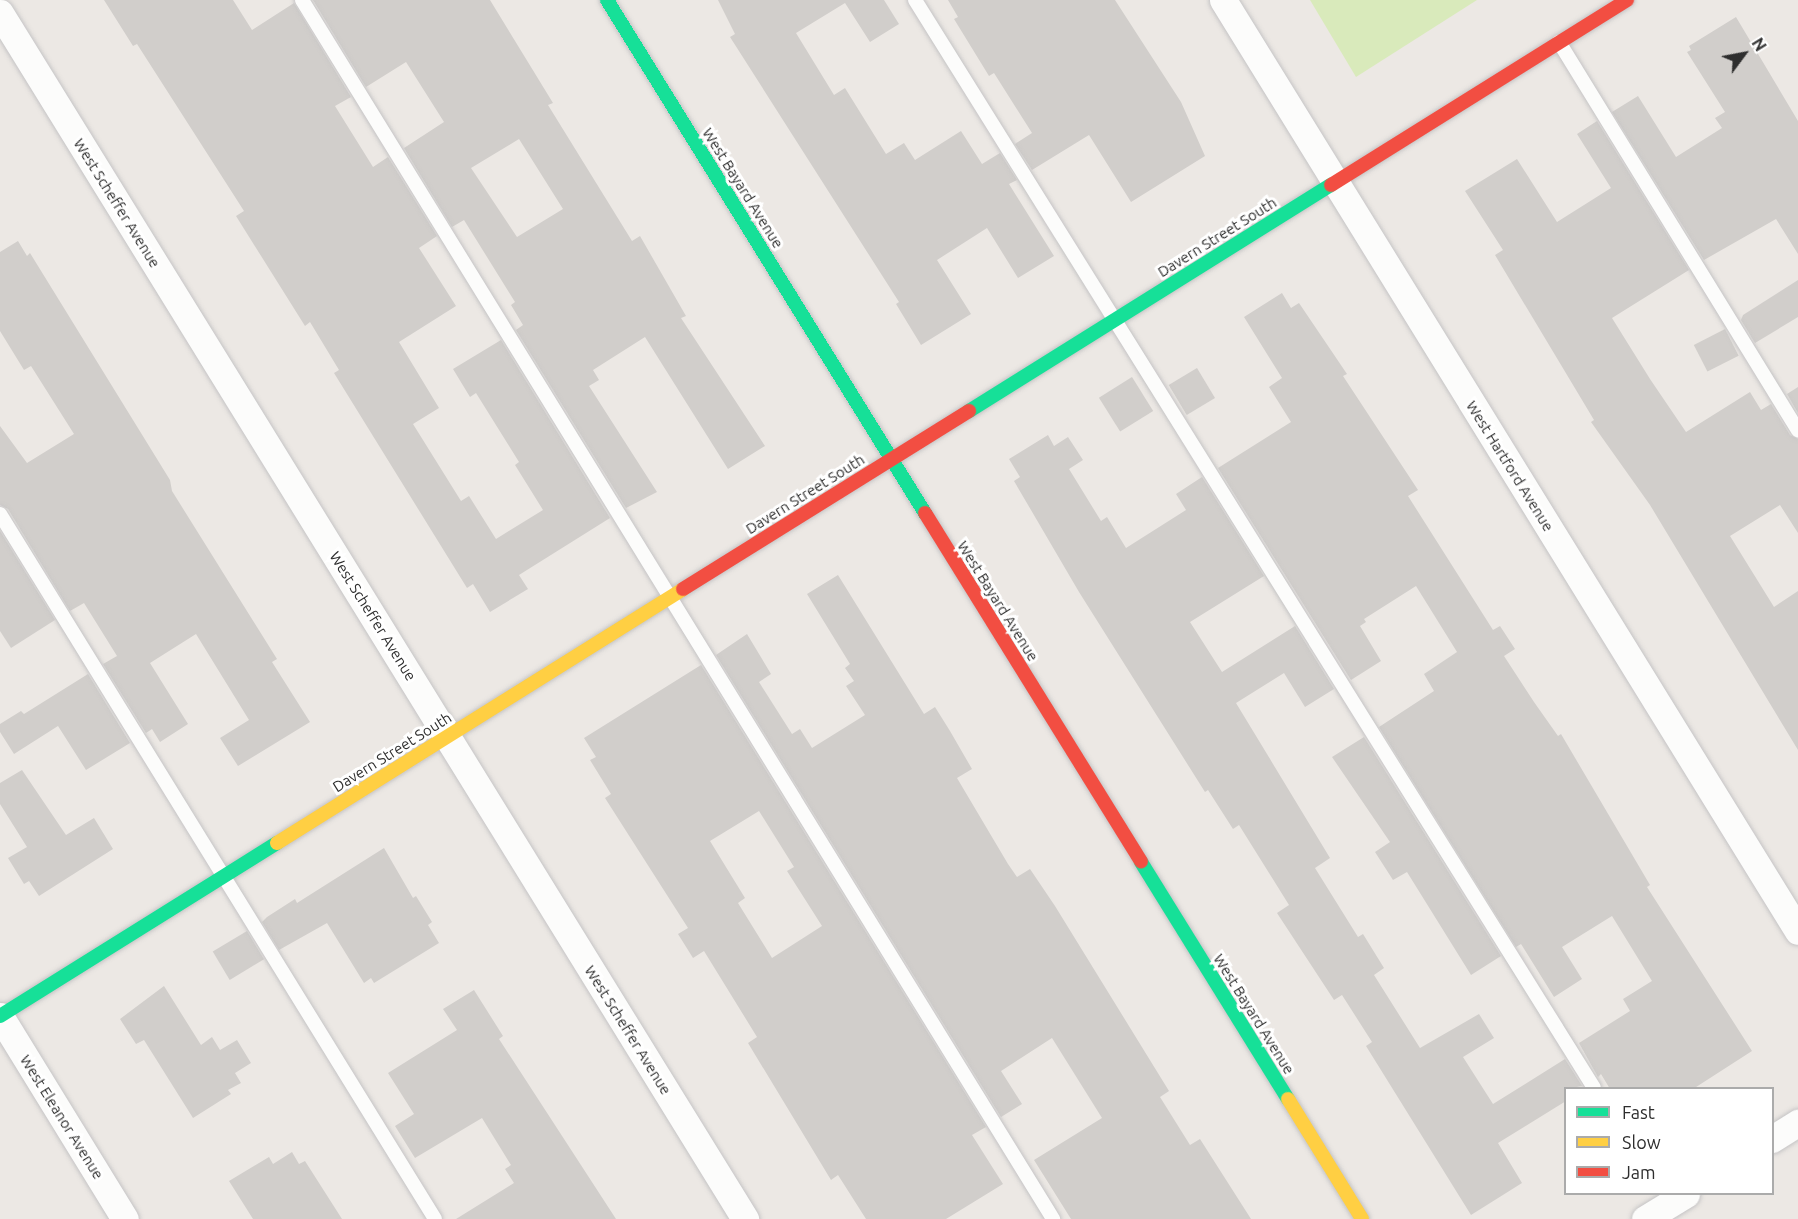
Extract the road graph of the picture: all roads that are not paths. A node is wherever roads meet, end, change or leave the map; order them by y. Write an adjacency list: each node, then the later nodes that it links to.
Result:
1 (302, 0): 13 (lane)
2 (607, 0): 11 (street, West Bayard Avenue)
3 (915, 0): 9 (lane)
4 (1222, 0): 8 (street, West Hartford Avenue)
5 (1627, 0): 7 (street, Davern Street South)
6 (0, 13): 14 (street, West Scheffer Avenue)
7 (1558, 42): 8 (street, Davern Street South); 10 (lane)
8 (1335, 183): 9 (street, Davern Street South); 16 (street, West Hartford Avenue)
9 (1113, 321): 11 (street, Davern Street South); 18 (lane)
10 (1798, 430)
11 (892, 459): 13 (street, Davern Street South); 25 (street, West Bayard Avenue)
12 (0, 514): 15 (lane)
13 (671, 597): 14 (street, Davern Street South); 24 (lane)
14 (447, 737): 15 (street, Davern Street South); 23 (street, West Scheffer Avenue)
15 (224, 876): 17 (street, Davern Street South); 22 (lane)
16 (1798, 931)
17 (0, 1016): 21 (street, West Eleanor Avenue)
18 (1593, 1087)
19 (1798, 1124): 20 (street)
20 (1774, 1138)
21 (125, 1219)
22 (435, 1219)
23 (745, 1219)
24 (1053, 1219)
25 (1362, 1219)

